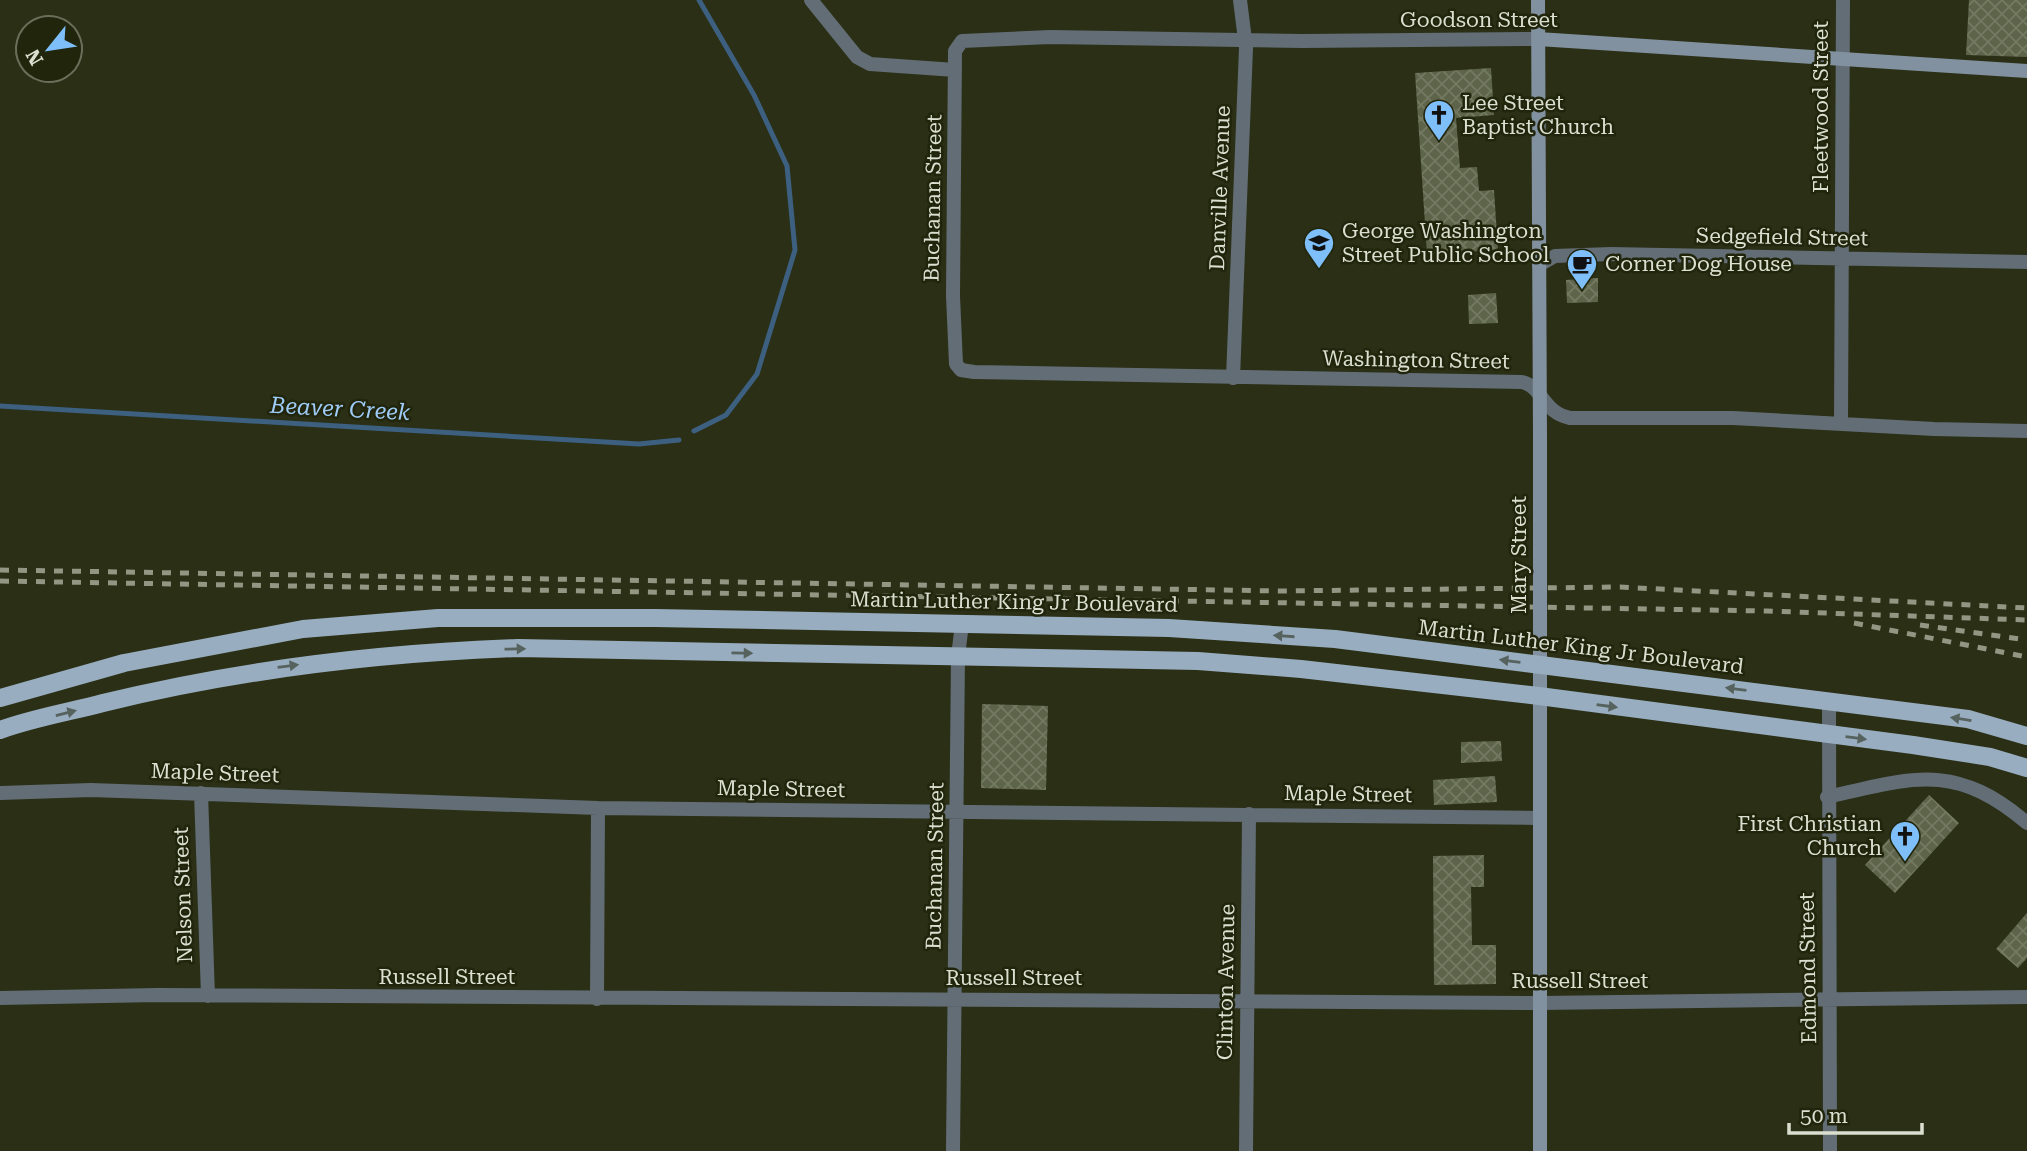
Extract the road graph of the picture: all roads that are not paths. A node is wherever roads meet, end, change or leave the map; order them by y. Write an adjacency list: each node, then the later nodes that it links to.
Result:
1 (811, 0): 8 (street)
2 (1240, 0): 6 (street, Danville Avenue)
3 (1538, 0): 5 (main road, Mary Street)
4 (1843, 0): 7 (street, Fleetwood Street)
5 (1538, 39): 6 (street, Goodson Street); 7 (main road, Goodson Street); 12 (main road, Mary Street)
6 (1245, 40): 8 (street, Goodson Street); 14 (street, Danville Avenue)
7 (1844, 62): 9 (main road, Goodson Street); 10 (street, Fleetwood Street)
8 (955, 71): 13 (street, Buchanan Street)
9 (2027, 71)
10 (1841, 259): 11 (street, Sedgefield Street); 12 (street, Sedgefield Street); 16 (street, Fleetwood Street)
11 (2027, 262)
12 (1539, 265): 15 (main road, Mary Street)
13 (954, 327): 14 (street, Washington Street)
14 (1233, 378): 15 (street, Washington Street)
15 (1540, 397): 16 (street, Washington Street); 20 (main road, Mary Street, bridge)
16 (1840, 424): 17 (street, Washington Street)
17 (2027, 431)
18 (962, 624): 19 (street, Buchanan Street); 20 (main road, Martin Luther King Jr Boulevard, one-way to 18); 22 (main road, Martin Luther King Jr Boulevard)
19 (958, 656): 21 (main road); 24 (main road, one-way to 19); 32 (street, Buchanan Street)
20 (1539, 664): 21 (main road, Mary Street); 23 (main road, Martin Luther King Jr Boulevard, one-way to 20)
21 (1539, 696): 25 (main road, one-way to 25); 34 (main road, Mary Street)
22 (0, 698)
23 (1829, 701): 25 (street, Edmond Street); 26 (main road, Martin Luther King Jr Boulevard, one-way to 23)
24 (0, 730)
25 (1829, 734): 27 (main road, one-way to 27); 30 (street, Edmond Street)
26 (2027, 736)
27 (2027, 768)
28 (0, 793): 29 (street, Maple Street)
29 (201, 793): 31 (street, Maple Street); 36 (street, Nelson Street)
30 (1827, 797): 35 (street); 41 (street, Edmond Street)
31 (598, 808): 32 (street, Maple Street); 39 (street)
32 (957, 813): 33 (street, Maple Street); 40 (street, Buchanan Street)
33 (1249, 814): 34 (street, Maple Street); 42 (street, Clinton Avenue)
34 (1539, 818): 43 (main road, Mary Street)
35 (2027, 823)
36 (208, 996): 38 (street, Russell Street); 39 (street, Russell Street)
37 (2027, 997): 41 (street, Russell Street)
38 (0, 998)
39 (597, 999): 40 (street, Russell Street)
40 (953, 999): 42 (street, Russell Street); 44 (street, Buchanan Street)
41 (1830, 999): 43 (street, Russell Street); 47 (street, Edmond Street)
42 (1247, 1001): 43 (street, Russell Street); 45 (street, Clinton Avenue)
43 (1540, 1003): 46 (main road, Mary Street)
44 (953, 1151)
45 (1246, 1151)
46 (1540, 1151)
47 (1830, 1151)

